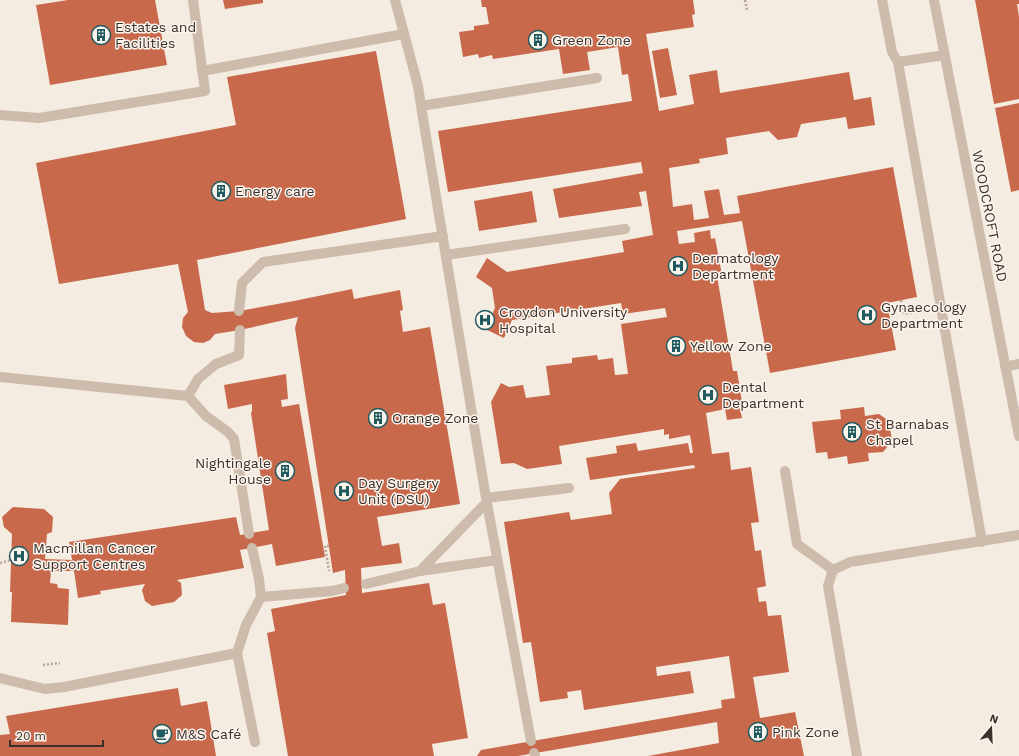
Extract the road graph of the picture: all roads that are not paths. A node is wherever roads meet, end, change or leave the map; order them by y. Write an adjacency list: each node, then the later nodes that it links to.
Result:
1 (193, 0): 8 (street)
2 (395, 0): 5 (street)
3 (882, 0): 7 (street)
4 (934, 0): 6 (street, WOODCROFT ROAD)
5 (404, 34): 8 (street); 10 (street)
6 (945, 55): 7 (street); 18 (street, WOODCROFT ROAD)
7 (898, 62): 27 (street)
8 (202, 71): 11 (street)
9 (597, 78): 10 (street)
10 (421, 106): 13 (street)
11 (0, 116)
12 (625, 229): 14 (street)
13 (443, 236): 14 (street); 15 (street)
14 (446, 255): 24 (street)
15 (239, 310)
16 (240, 330): 20 (street)
17 (1019, 364): 18 (street)
18 (1005, 367): 21 (street, WOODCROFT ROAD)
19 (0, 377): 20 (street)
20 (188, 396): 25 (street)
21 (1019, 436)
22 (785, 471): 30 (street)
23 (569, 488): 24 (street)
24 (486, 500): 29 (street); 31 (street)
25 (249, 534)
26 (1019, 535): 27 (street)
27 (982, 542): 30 (street)
28 (252, 548): 34 (street)
29 (497, 560): 31 (street); 37 (street)
30 (833, 570): 39 (street)
31 (420, 571): 32 (street)
32 (366, 584)
33 (344, 588): 34 (street)
34 (261, 598): 35 (street)
35 (237, 653): 36 (street); 38 (street)
36 (0, 678)
37 (531, 741)
38 (255, 742)
39 (857, 756)

